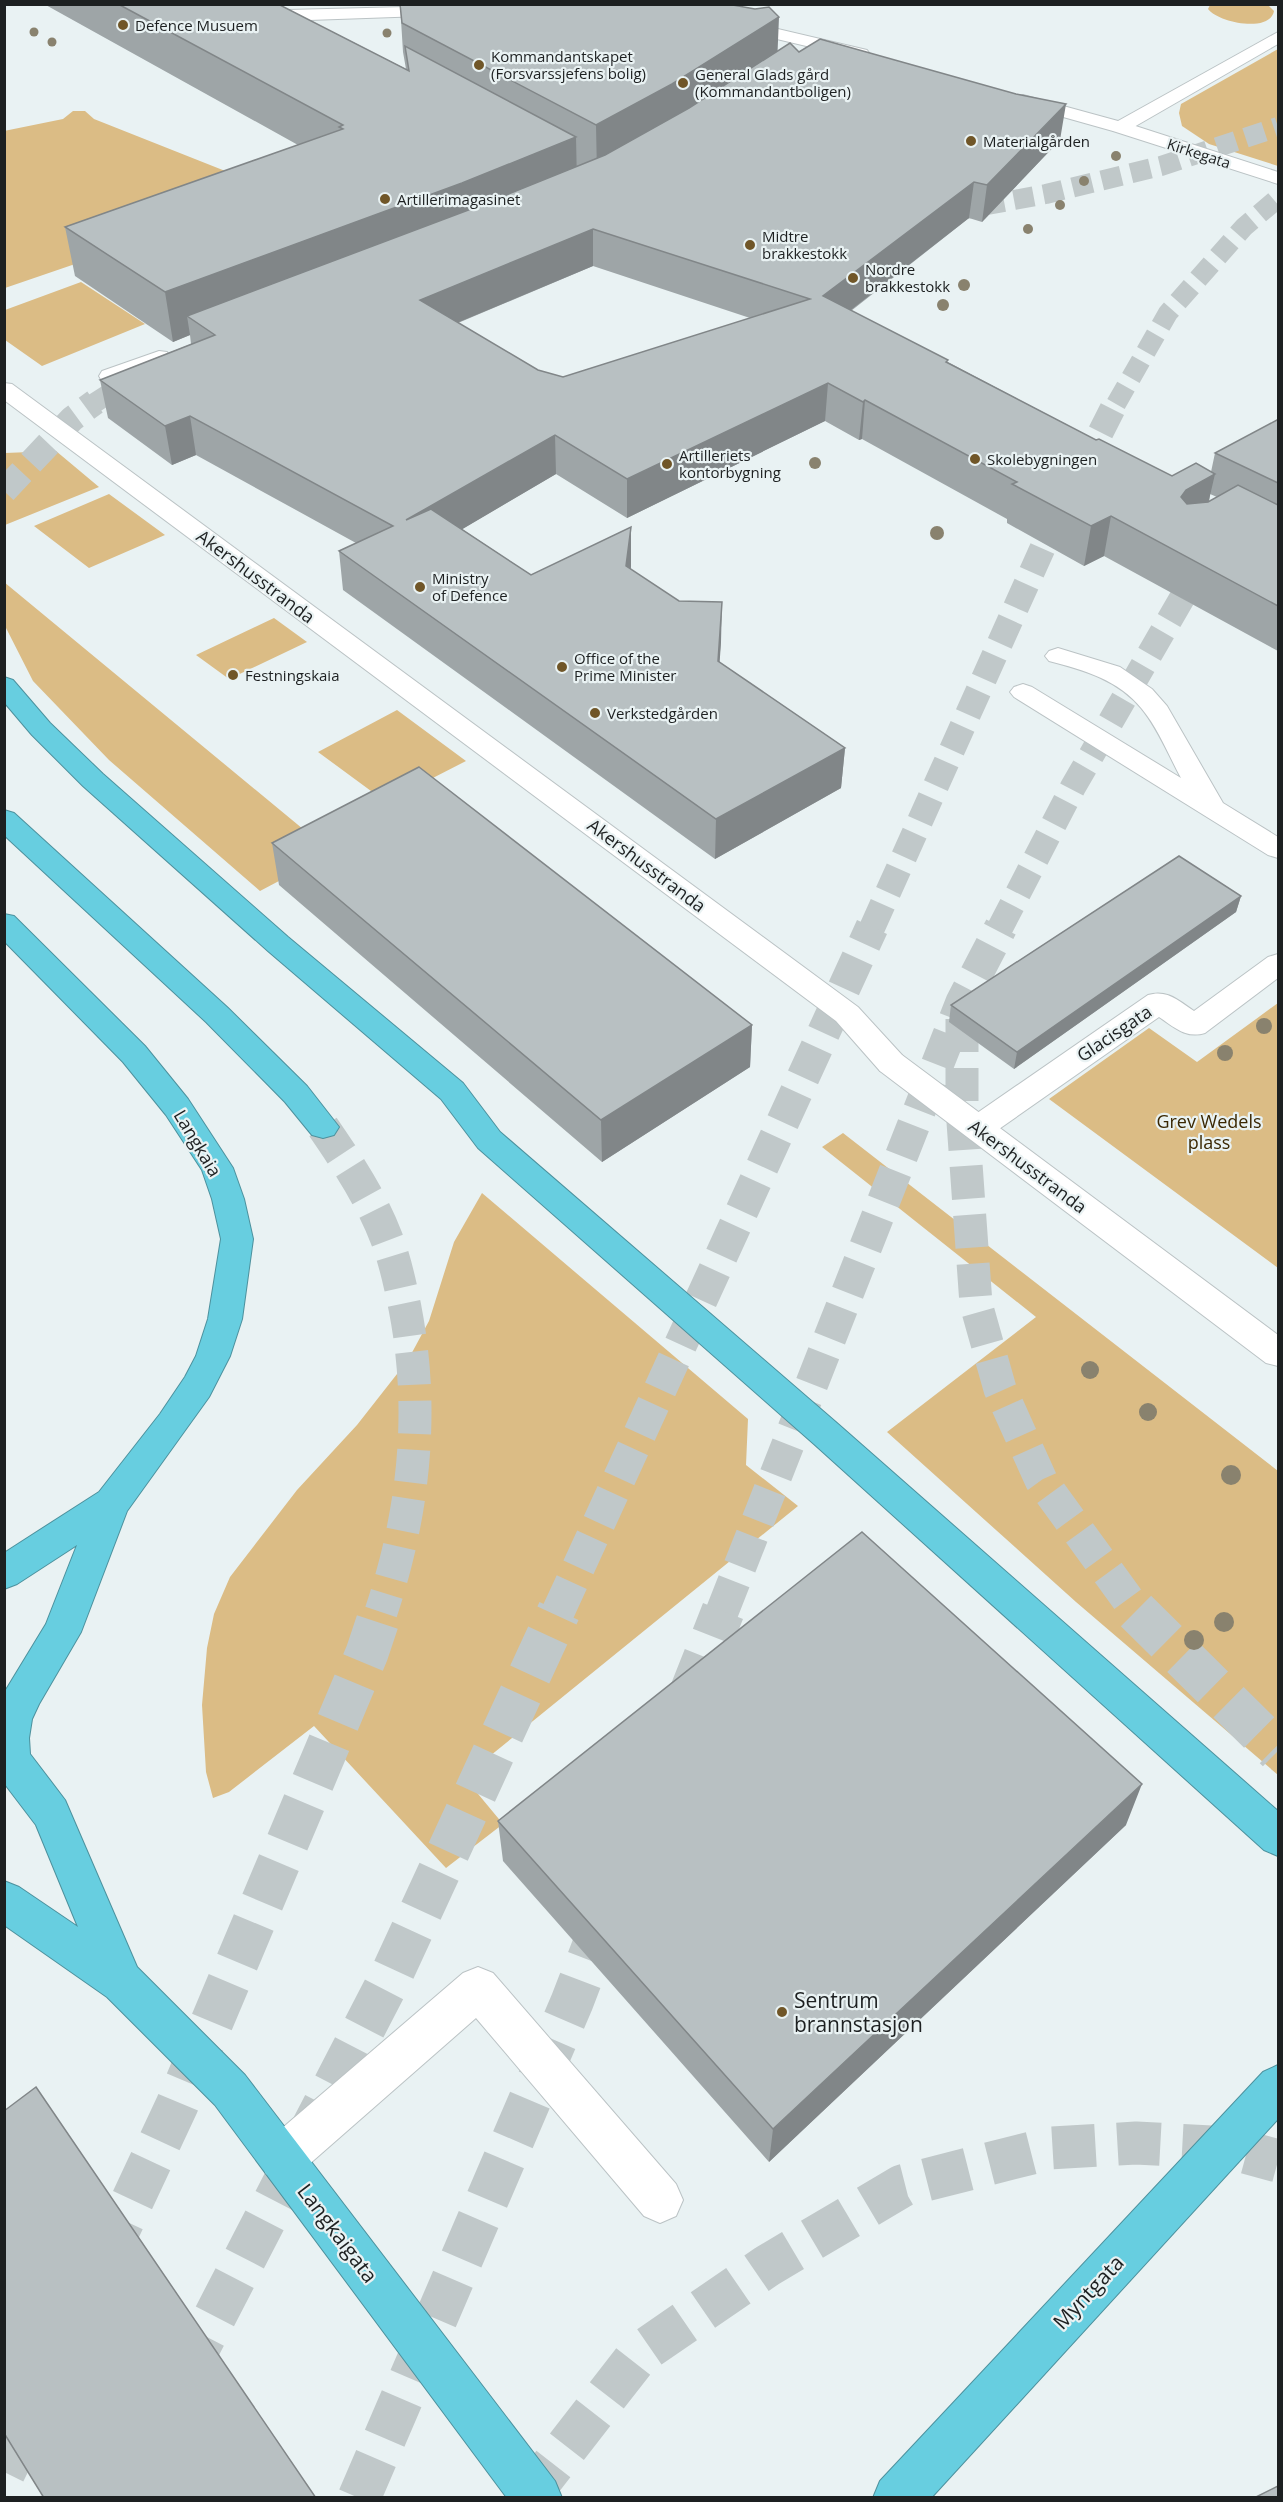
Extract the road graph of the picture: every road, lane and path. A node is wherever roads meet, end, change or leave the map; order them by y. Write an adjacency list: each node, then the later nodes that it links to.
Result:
1 (459, 11): 4 (street)
2 (715, 21): 5 (street)
3 (1278, 37): 9 (street)
4 (335, 41)
5 (825, 44): 6 (street); 7 (street)
6 (882, 60)
7 (799, 61)
8 (1006, 95): 9 (street, Kirkegata)
9 (1120, 127): 10 (street, Kirkegata)
10 (1278, 178)
11 (176, 351): 12 (street)
12 (110, 376)
13 (4, 389): 23 (street, Akershusstranda)
14 (1058, 656): 17 (street)
15 (4, 685): 27 (highway)
16 (1023, 692): 17 (street)
17 (1213, 809): 19 (street)
18 (4, 819): 22 (highway)
19 (1278, 849)
20 (4, 923): 25 (highway, Langkaia)
21 (1278, 964): 23 (street, Glacisgata)
22 (323, 1127)
23 (978, 1128): 24 (street, Akershusstranda)
24 (1278, 1353)
25 (112, 1503): 26 (highway); 29 (highway)
26 (4, 1573)
27 (1278, 1837)
28 (4, 1901): 29 (highway)
29 (122, 1982): 31 (highway, Langkaigata)
30 (1278, 2087): 34 (highway, Myntgata)
31 (282, 2158): 32 (street); 33 (highway, Langkaigata)
32 (660, 2200)
33 (538, 2498)
34 (897, 2498)

